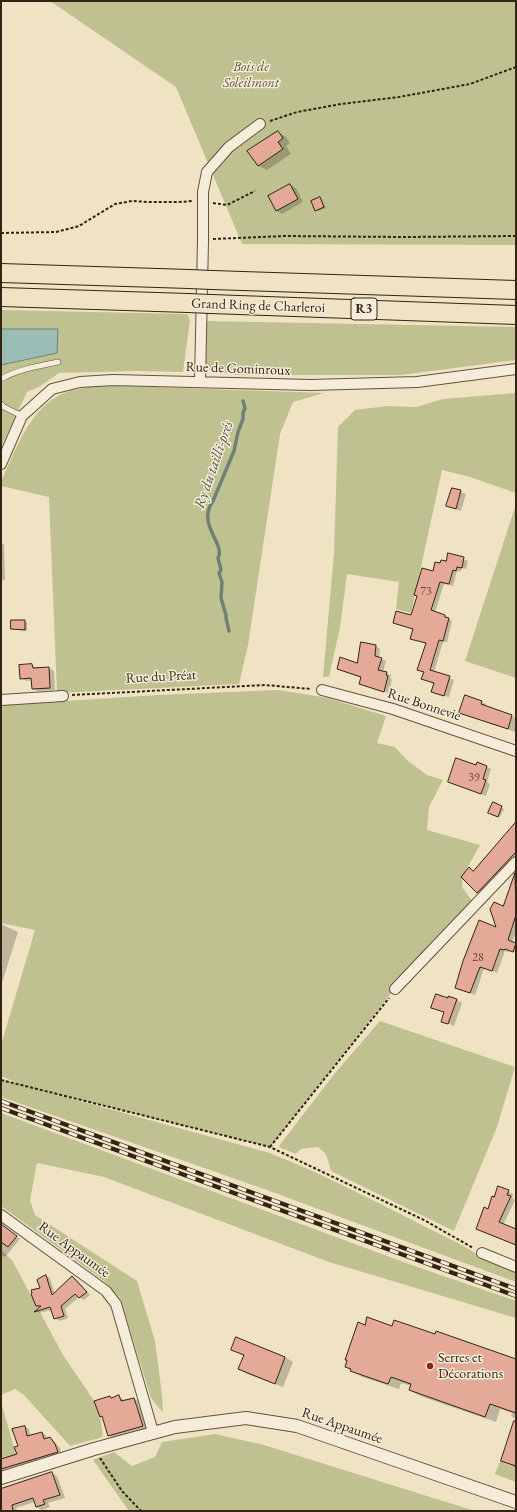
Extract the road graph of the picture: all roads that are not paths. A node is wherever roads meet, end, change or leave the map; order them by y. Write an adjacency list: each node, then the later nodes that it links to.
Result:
1 (260, 124): 9 (street)
2 (1, 273): 3 (highway, Grand Ring de Charleroi / R3, bridge)
3 (516, 290)
4 (1, 297): 5 (highway, Grand Ring de Charleroi / R3, bridge)
5 (516, 315)
6 (58, 362): 8 (lane)
7 (516, 369): 9 (street, Rue de Gominroux)
8 (1, 379)
9 (200, 382): 11 (street, Rue de Gominroux)
10 (1, 404): 11 (lane)
11 (22, 416): 12 (street, Rue de Gominroux)
12 (1, 464)
13 (322, 690): 16 (street, Rue Bonnevie)
14 (63, 696): 15 (street)
15 (1, 700)
16 (516, 751)
17 (516, 862): 18 (street)
18 (396, 989)
19 (1, 1215): 22 (street, Rue Appaumée)
20 (482, 1253): 21 (street)
21 (516, 1267)
22 (153, 1432): 23 (street, Rue Appaumée); 24 (street, Rue Appaumée)
23 (1, 1478)
24 (516, 1502)

